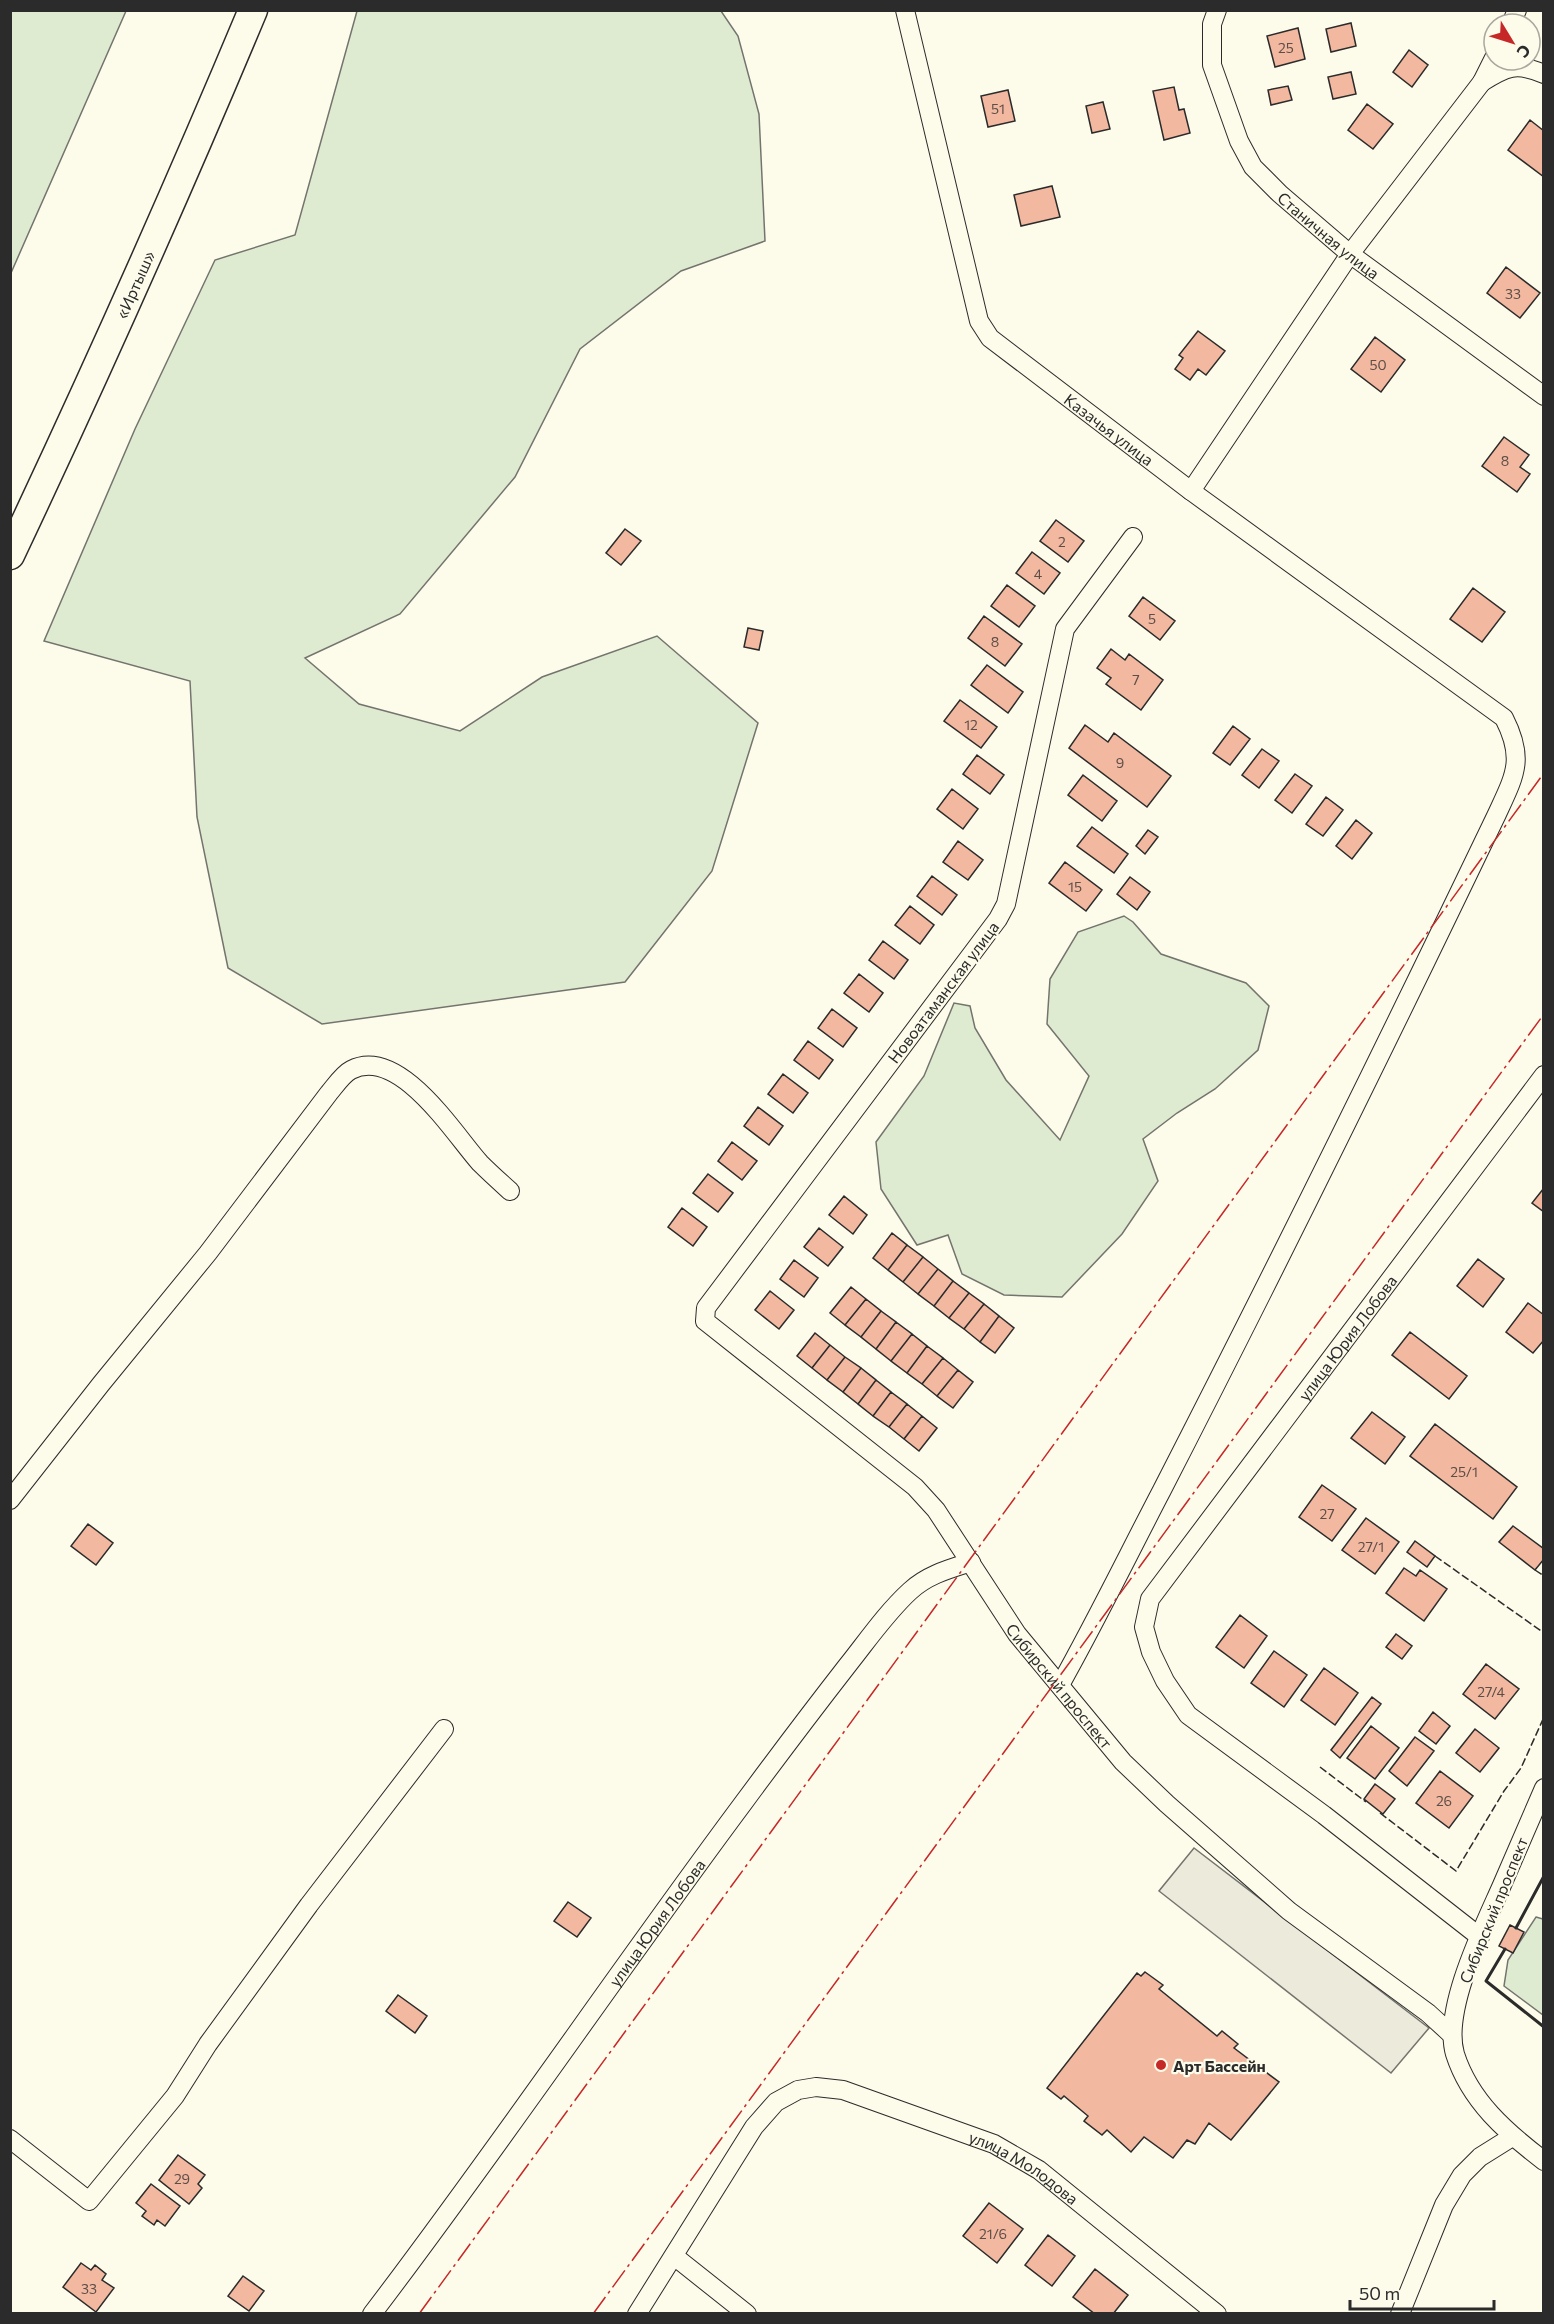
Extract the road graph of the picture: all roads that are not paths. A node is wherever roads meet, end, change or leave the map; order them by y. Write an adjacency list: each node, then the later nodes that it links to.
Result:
1 (253, 10): 11 (highway, «Иртыш»)
2 (905, 10): 9 (street, Казачья улица)
3 (1218, 10): 7 (street, Станичная улица)
4 (1487, 72): 6 (street)
5 (1544, 74): 6 (street)
6 (1482, 82): 7 (street)
7 (1350, 254): 8 (street, Станичная улица); 9 (street)
8 (1544, 396)
9 (1191, 491): 17 (street, Казачья улица)
10 (1132, 537): 14 (street, Новоатаманская улица)
11 (10, 555)
12 (1544, 1076): 20 (street, улица Юрия Лобова)
13 (510, 1191): 15 (street)
14 (706, 1308): 16 (street, Сибирский проспект)
15 (10, 1500)
16 (971, 1562): 17 (street, Сибирский проспект); 26 (street, улица Юрия Лобова)
17 (1060, 1685): 21 (street, Сибирский проспект)
18 (444, 1729): 23 (street)
19 (1544, 1788): 20 (street, Сибирский проспект)
20 (1480, 1936): 21 (street, Сибирский проспект)
21 (1452, 2035): 22 (street, Сибирский проспект)
22 (1512, 2137): 24 (street, Сибирский проспект); 30 (street)
23 (10, 2139)
24 (1544, 2161)
25 (674, 2256): 27 (street); 28 (street); 29 (street, улица Молодова)
26 (372, 2313)
27 (637, 2313)
28 (747, 2313)
29 (1217, 2313)
30 (1400, 2313)

